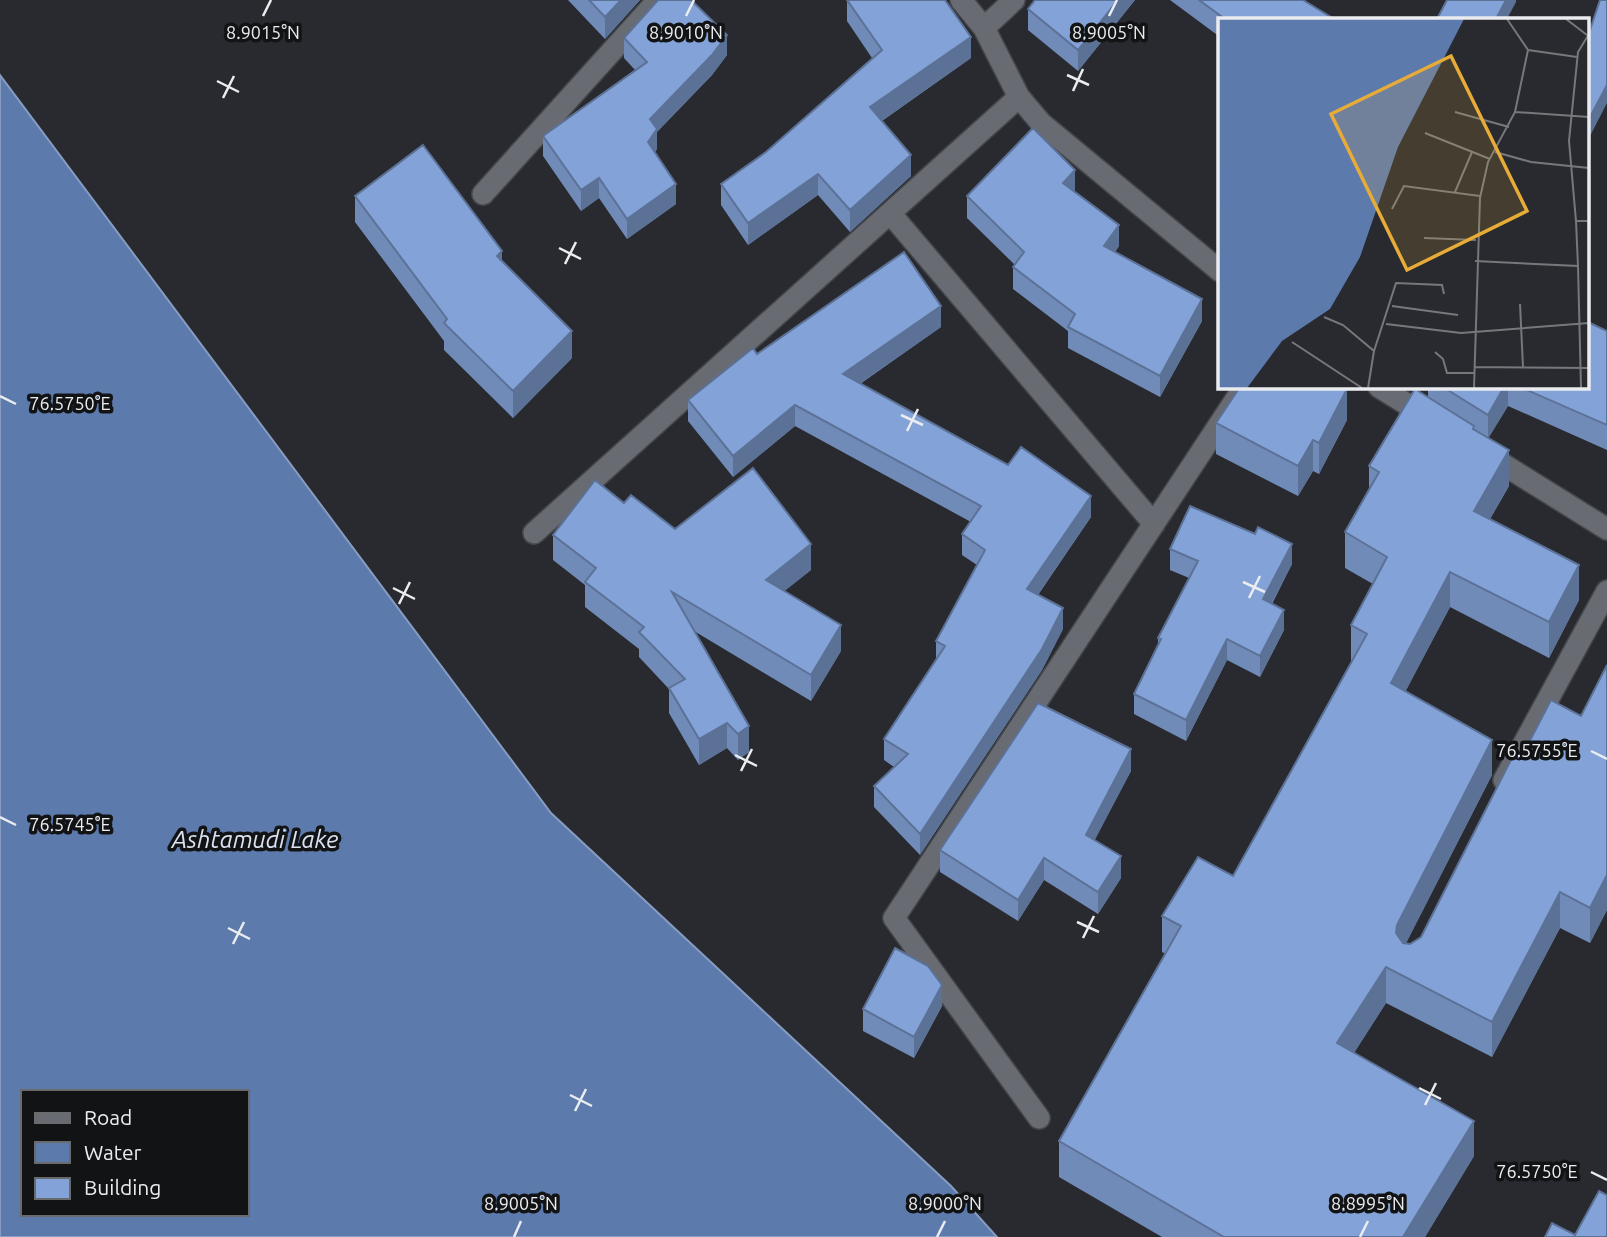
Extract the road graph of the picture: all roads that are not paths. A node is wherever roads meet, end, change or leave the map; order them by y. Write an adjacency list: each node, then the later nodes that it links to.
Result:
1 (658, 0): 6 (street)
2 (961, 0): 4 (street)
3 (1014, 0): 4 (street)
4 (984, 28): 5 (street)
5 (1019, 97): 7 (street); 8 (street)
6 (483, 194)
7 (890, 213): 13 (street); 15 (street)
8 (1218, 269)
9 (1243, 388): 13 (street)
10 (1381, 388): 11 (street)
11 (1447, 429)
12 (1470, 443): 14 (street)
13 (1154, 524): 18 (street)
14 (1607, 529)
15 (534, 533)
16 (1607, 591): 17 (street)
17 (1495, 796)
18 (1039, 1118)

